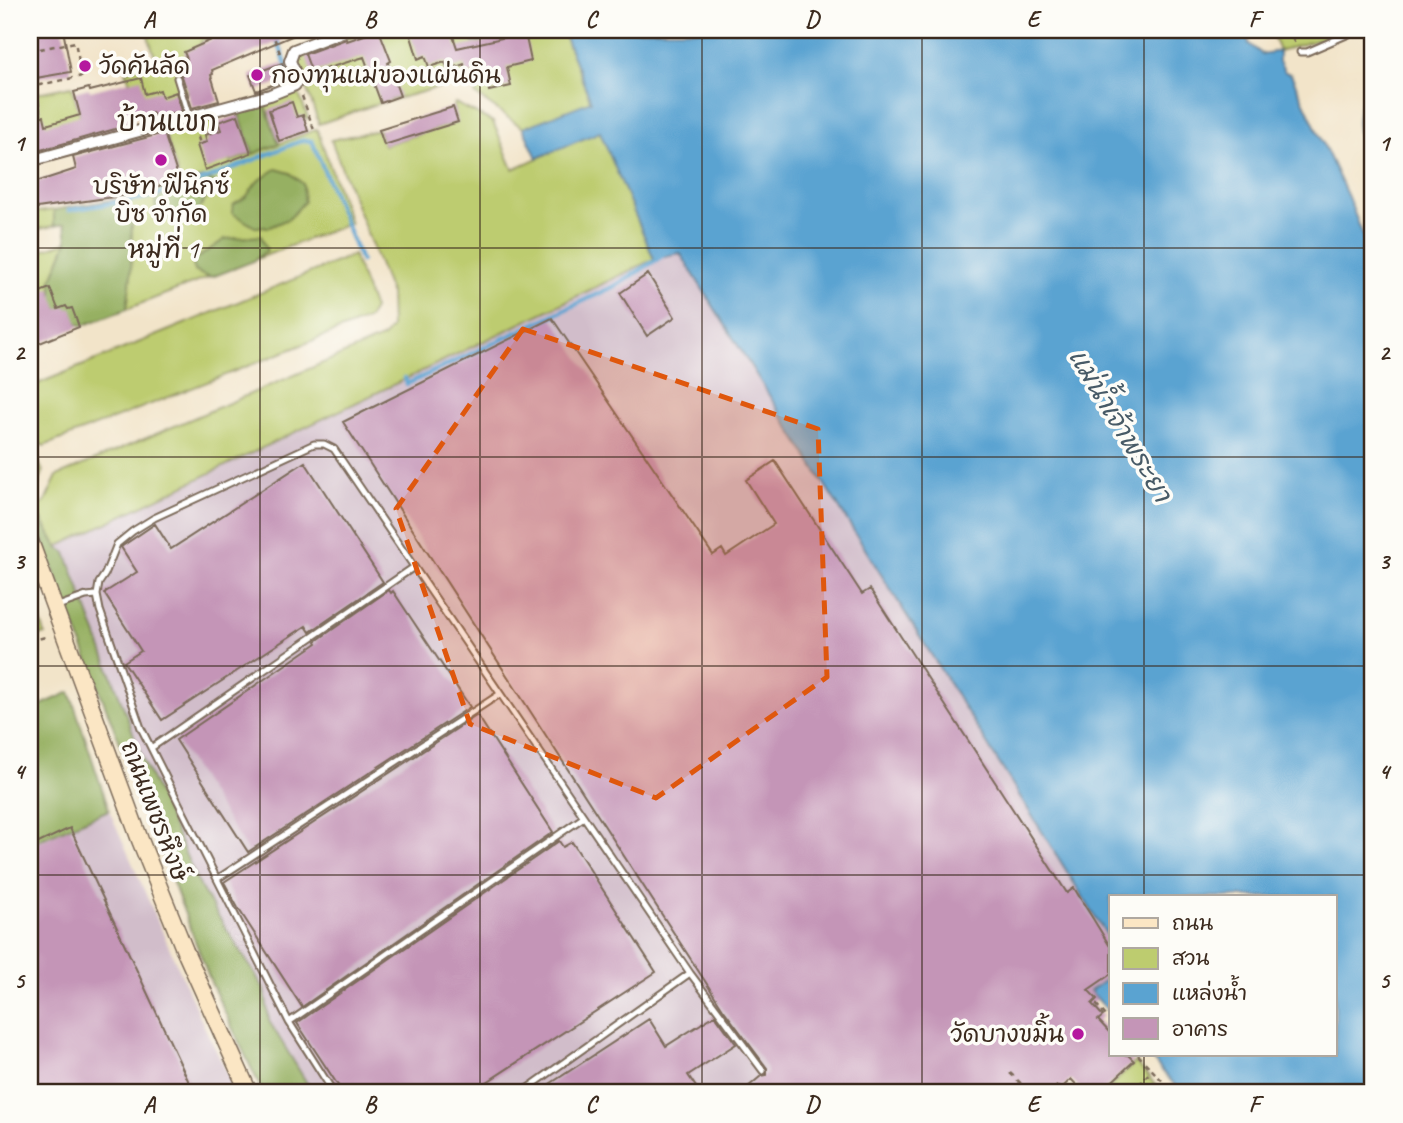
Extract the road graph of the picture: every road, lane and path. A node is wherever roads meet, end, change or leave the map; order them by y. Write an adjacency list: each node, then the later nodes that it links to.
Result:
1 (271, 30): 7 (path)
2 (347, 30): 9 (street)
3 (1287, 30): 6 (path)
4 (1358, 30): 6 (lane)
5 (30, 51): 10 (path)
6 (1300, 52)
7 (280, 53)
8 (177, 78): 11 (lane)
9 (298, 83): 11 (street); 12 (path)
10 (30, 87)
11 (190, 118): 13 (path); 14 (street)
12 (316, 133)
13 (200, 144)
14 (30, 161)
15 (30, 541): 18 (main road, ถนนเพชรหึงษ์)
16 (414, 567): 17 (lane); 21 (lane); 22 (lane)
17 (97, 595): 18 (lane); 22 (lane)
18 (55, 607): 34 (main road, ถนนเพชรหึงษ์)
19 (52, 635): 20 (path)
20 (30, 641)
21 (500, 694): 23 (lane); 24 (lane)
22 (150, 748): 24 (lane)
23 (584, 817): 25 (lane); 28 (lane)
24 (217, 879): 28 (lane)
25 (690, 973): 31 (lane); 36 (lane)
26 (1096, 1004): 27 (path)
27 (1109, 1020)
28 (289, 1022): 35 (lane)
29 (1139, 1056): 30 (path)
30 (1153, 1070): 33 (path); 38 (path)
31 (763, 1071)
32 (1010, 1073): 37 (path)
33 (1169, 1088)
34 (249, 1093)
35 (334, 1093)
36 (521, 1093)
37 (1031, 1093)
38 (1150, 1093)

